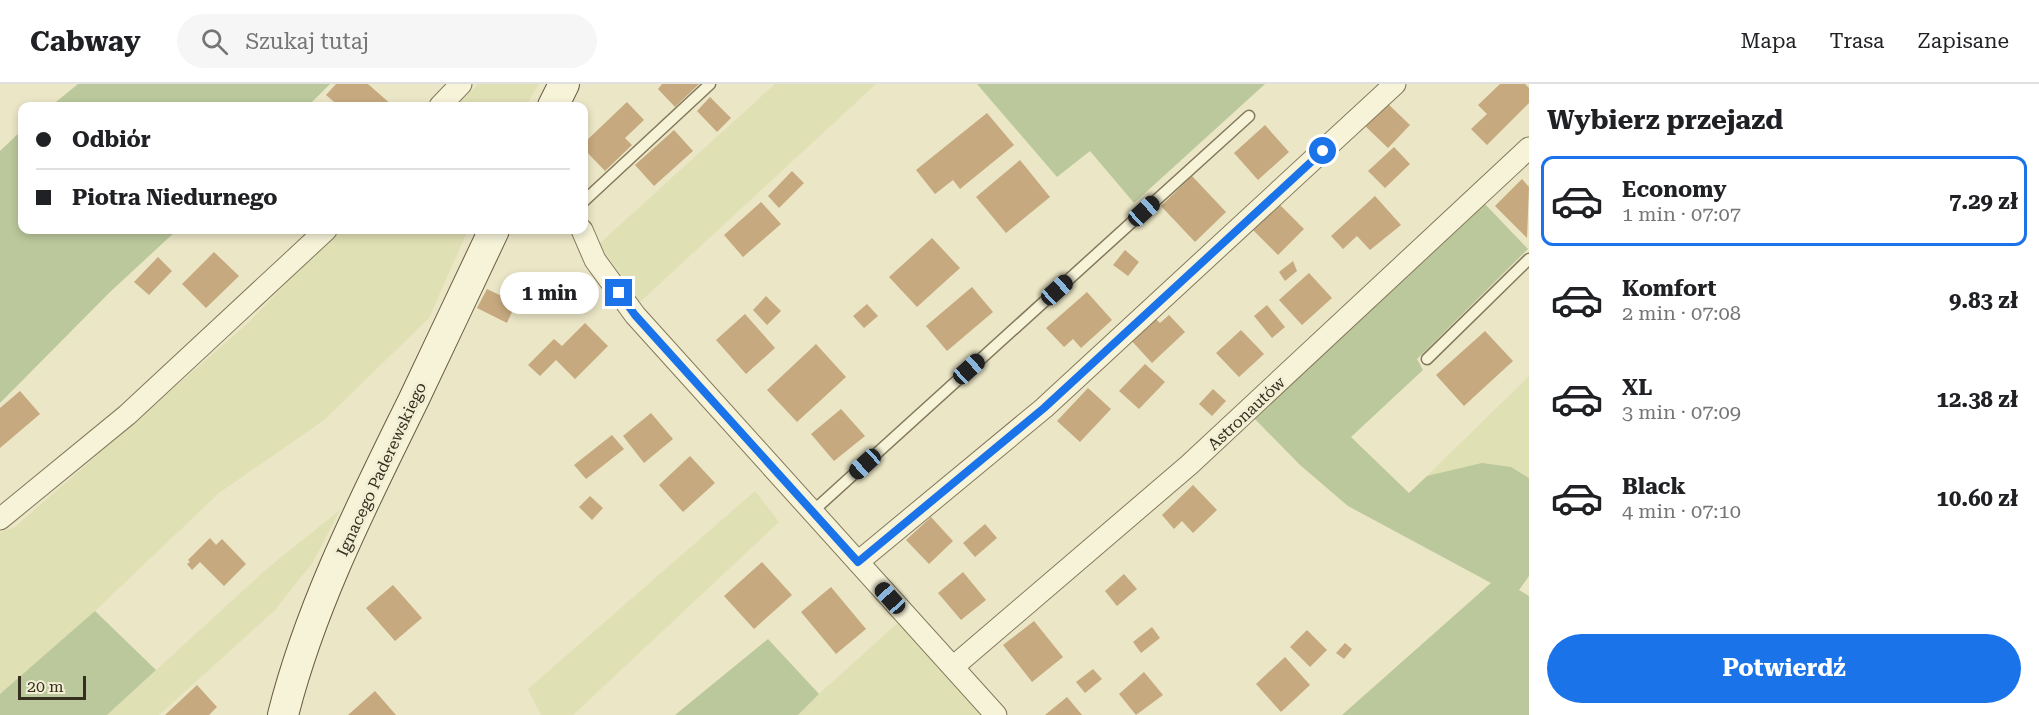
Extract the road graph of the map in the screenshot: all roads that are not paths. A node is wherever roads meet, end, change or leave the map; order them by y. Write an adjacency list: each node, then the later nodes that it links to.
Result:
1 (461, 84): 5 (street)
2 (564, 84): 6 (street)
3 (710, 84): 9 (lane)
4 (1395, 84): 17 (street)
5 (444, 102)
6 (555, 102)
7 (1249, 116): 15 (lane)
8 (1529, 148): 18 (street, Astronautów)
9 (588, 197)
10 (322, 234): 16 (street)
11 (492, 234): 19 (street, Ignacego Paderewskiego)
12 (584, 234): 15 (street)
13 (1529, 259): 14 (lane)
14 (1426, 359)
15 (812, 512): 17 (street)
16 (0, 519)
17 (858, 562): 18 (street)
18 (953, 667): 20 (street)
19 (283, 715)
20 (996, 715)

